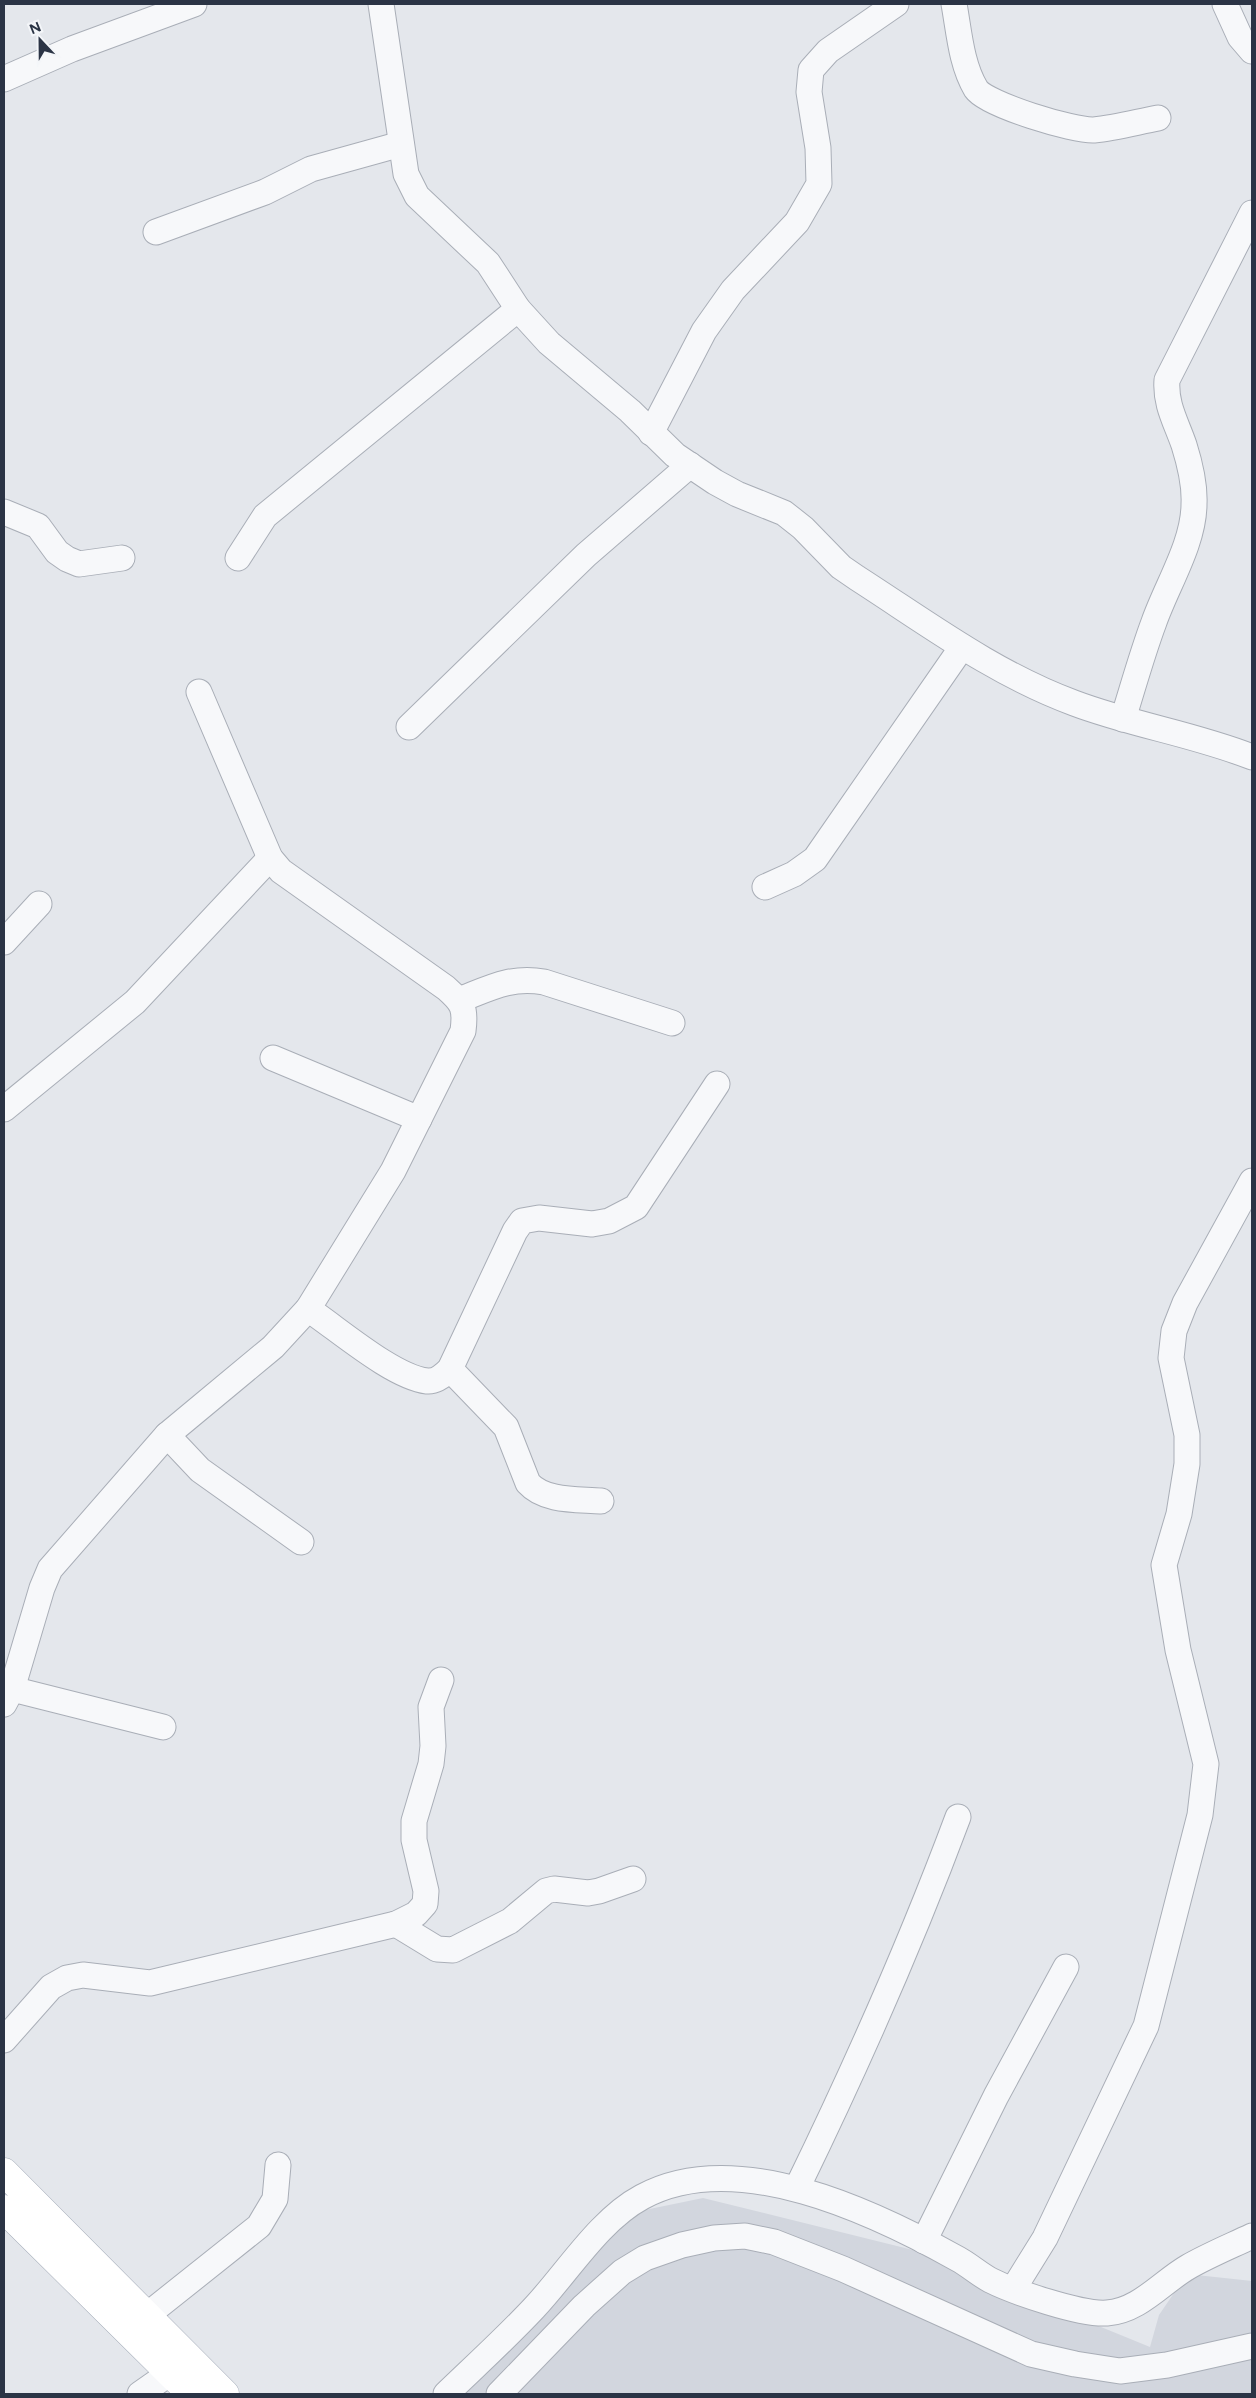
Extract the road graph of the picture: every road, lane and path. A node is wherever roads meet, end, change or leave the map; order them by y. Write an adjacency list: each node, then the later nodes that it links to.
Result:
1 (194, 4): 7 (street)
2 (381, 4): 9 (street)
3 (896, 4): 13 (street)
4 (954, 4): 8 (street)
5 (1226, 4): 6 (street)
6 (1252, 51)
7 (4, 79)
8 (1158, 118)
9 (401, 144): 11 (street); 12 (street)
10 (1252, 213): 20 (street)
11 (156, 232)
12 (518, 309): 13 (street); 17 (street)
13 (651, 434): 14 (street)
14 (690, 465): 18 (street); 21 (street)
15 (4, 512): 16 (street)
16 (122, 558)
17 (238, 558)
18 (962, 648): 20 (street); 24 (street)
19 (199, 692): 23 (street)
20 (1122, 719): 22 (street)
21 (409, 727)
22 (1252, 757)
23 (270, 858): 27 (street); 31 (street)
24 (765, 887)
25 (39, 904): 26 (street)
26 (4, 942)
27 (459, 1000): 28 (street); 32 (street)
28 (672, 1023)
29 (273, 1058): 32 (street)
30 (717, 1084): 35 (street)
31 (4, 1109)
32 (419, 1119): 34 (street)
33 (1252, 1180): 53 (street)
34 (308, 1309): 35 (street); 36 (street)
35 (450, 1369): 37 (street)
36 (167, 1435): 38 (street); 40 (street)
37 (601, 1501)
38 (301, 1542)
39 (441, 1680): 44 (street)
40 (8, 1697): 41 (street)
41 (163, 1728)
42 (958, 1817): 49 (street)
43 (633, 1879): 44 (street)
44 (396, 1924): 46 (street)
45 (1066, 1967): 52 (street)
46 (4, 2040)
47 (278, 2165): 54 (street)
48 (4, 2172): 54 (main road)
49 (797, 2188): 52 (street); 60 (street)
50 (4, 2209): 56 (main road)
51 (1252, 2236): 53 (street)
52 (924, 2241): 53 (street)
53 (1014, 2288)
54 (146, 2316): 59 (main road)
55 (1252, 2346): 61 (street)
56 (170, 2373): 57 (street); 58 (main road)
57 (140, 2394)
58 (191, 2394)
59 (224, 2394)
60 (446, 2394)
61 (499, 2394)

